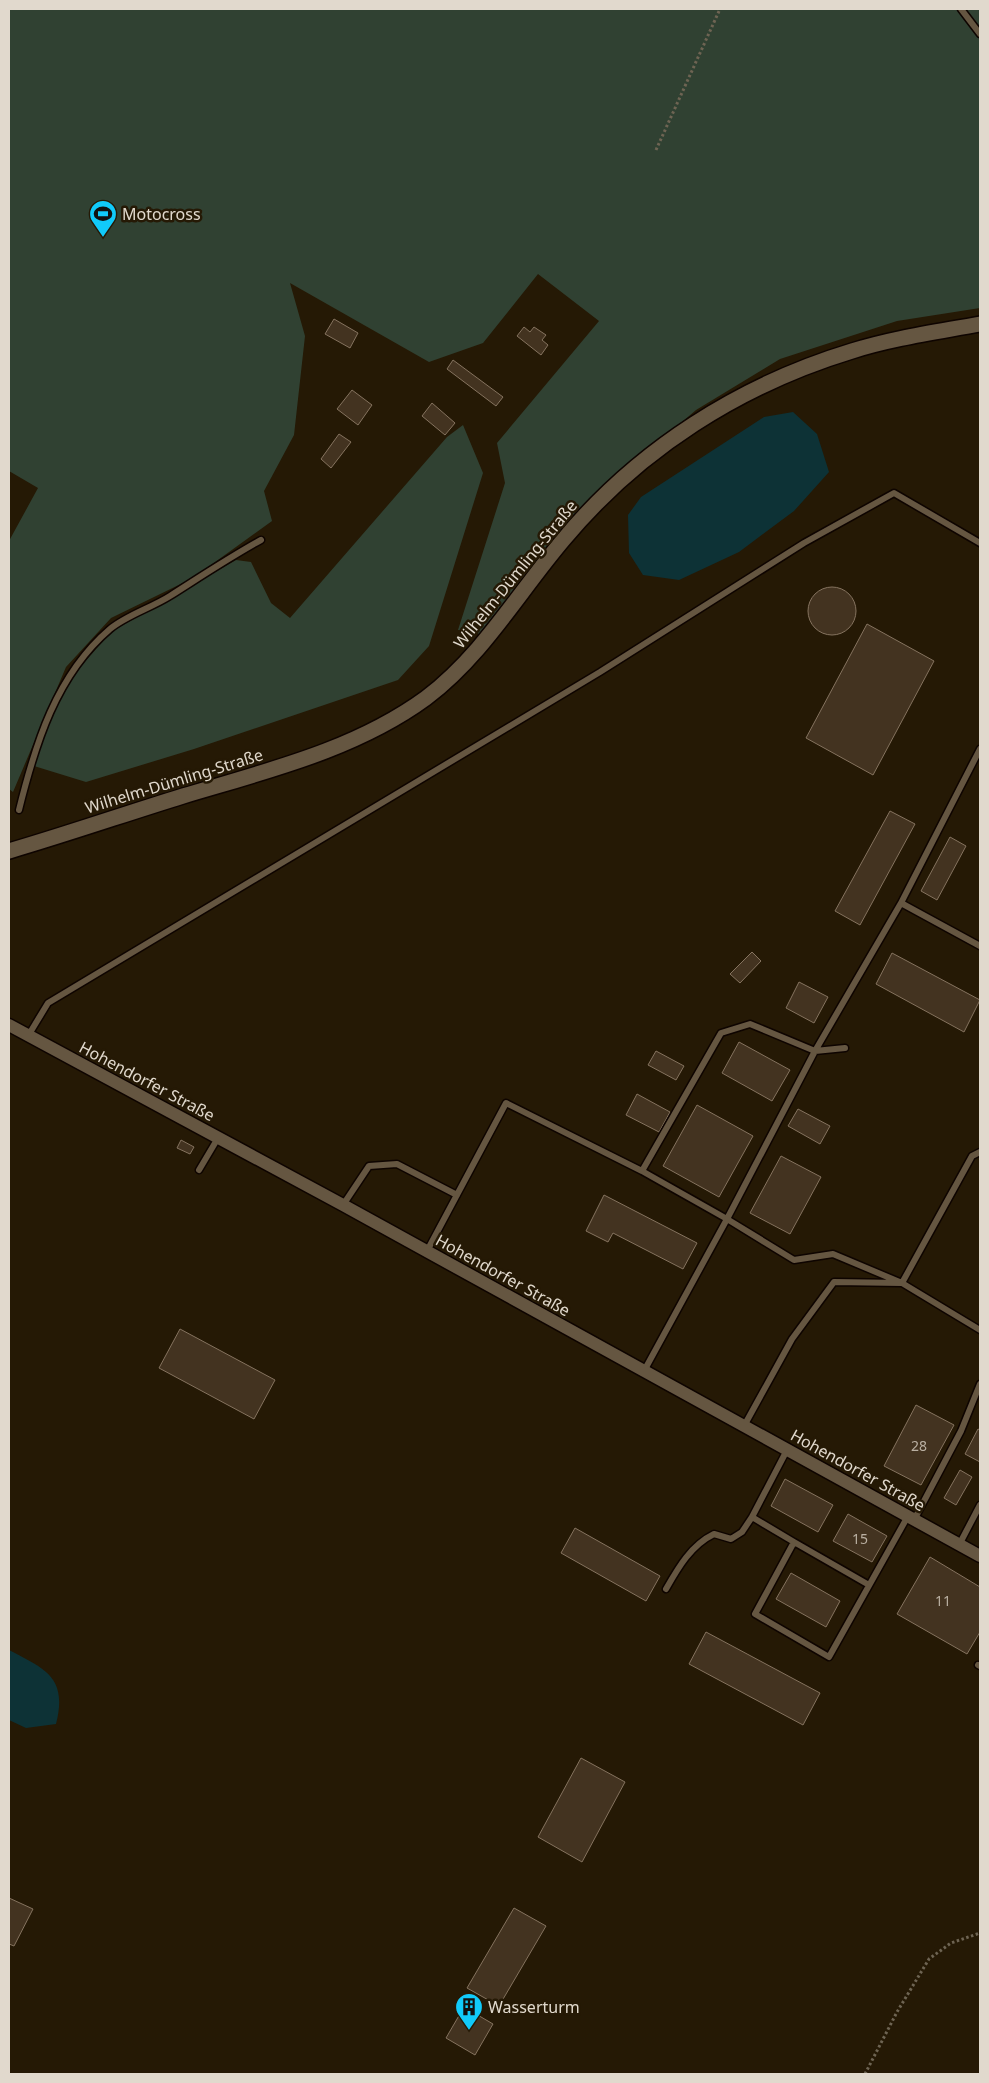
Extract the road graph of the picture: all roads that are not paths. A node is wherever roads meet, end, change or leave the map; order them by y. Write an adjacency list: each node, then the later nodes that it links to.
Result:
1 (961, 9): 2 (lane)
2 (980, 34)
3 (980, 324): 8 (street, Wilhelm-Dümling-Straße)
4 (261, 540): 7 (lane)
5 (980, 543): 12 (lane)
6 (980, 749): 9 (lane)
7 (19, 810)
8 (9, 851)
9 (901, 903): 10 (lane); 14 (lane)
10 (980, 946)
11 (9, 1025): 12 (street, Hohendorfer Straße)
12 (28, 1036): 15 (street, Hohendorfer Straße)
13 (845, 1048): 14 (lane)
14 (815, 1051): 18 (lane); 21 (lane)
15 (218, 1138): 17 (lane); 20 (street, Hohendorfer Straße)
16 (980, 1152): 23 (lane)
17 (199, 1170)
18 (642, 1172): 19 (lane); 21 (lane)
19 (457, 1195): 20 (lane); 22 (lane)
20 (343, 1205): 22 (street, Hohendorfer Straße)
21 (727, 1219): 23 (lane); 25 (lane)
22 (427, 1251): 25 (street, Hohendorfer Straße)
23 (902, 1283): 24 (lane); 27 (lane)
24 (980, 1330)
25 (644, 1371): 27 (street, Hohendorfer Straße)
26 (980, 1384): 31 (lane)
27 (744, 1426): 28 (street, Hohendorfer Straße)
28 (787, 1450): 30 (lane); 31 (street, Hohendorfer Straße)
29 (980, 1505): 33 (lane)
30 (752, 1517): 32 (lane); 36 (lane)
31 (911, 1518): 33 (street, Hohendorfer Straße); 35 (lane)
32 (794, 1542): 35 (lane); 35 (lane)
33 (959, 1545): 34 (street, Hohendorfer Straße)
34 (980, 1556)
35 (869, 1584)
36 (666, 1589)

